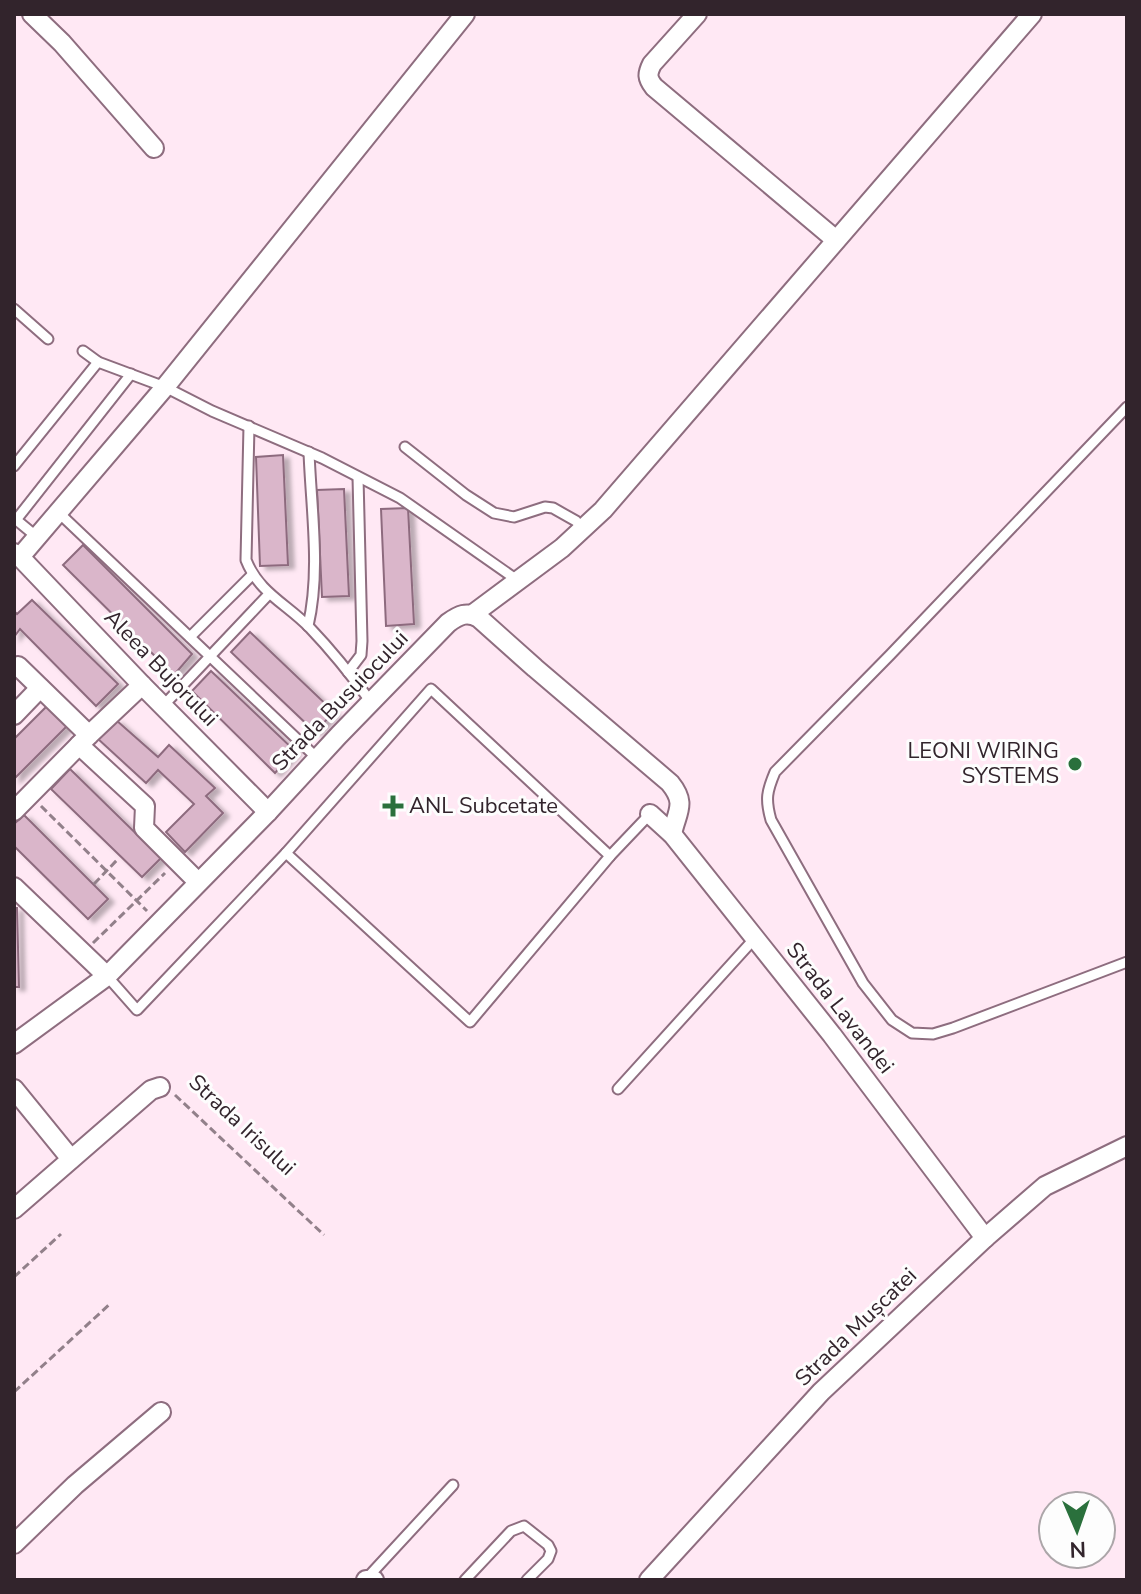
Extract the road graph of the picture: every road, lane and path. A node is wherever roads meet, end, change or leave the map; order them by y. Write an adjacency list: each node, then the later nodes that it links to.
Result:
1 (32, 14): 5 (street)
2 (465, 14): 12 (street)
3 (697, 14): 6 (street)
4 (1032, 14): 6 (street, Strada Busuiocului)
5 (154, 148)
6 (836, 240): 21 (street, Strada Busuiocului)
7 (14, 309): 8 (lane)
8 (48, 339)
9 (83, 351): 10 (lane)
10 (98, 362): 11 (lane); 17 (lane)
11 (131, 374): 12 (lane); 20 (lane)
12 (165, 387): 14 (lane); 19 (street)
13 (1127, 407): 57 (lane)
14 (249, 426): 16 (lane); 24 (lane)
15 (405, 447): 21 (lane)
16 (309, 452): 18 (lane); 28 (lane)
17 (14, 466)
18 (358, 477): 25 (lane); 32 (lane)
19 (58, 512): 22 (street); 29 (lane)
20 (15, 519): 22 (lane)
21 (582, 529): 25 (street, Strada Busuiocului)
22 (37, 537): 23 (street)
23 (17, 555): 33 (street, Aleea Bujorului)
24 (252, 575): 26 (lane); 29 (lane)
25 (517, 580): 27 (street, Strada Busuiocului)
26 (269, 594): 28 (lane); 30 (lane)
27 (473, 614): 35 (street, Strada Busuiocului); 44 (street)
28 (308, 626): 32 (lane)
29 (190, 637): 30 (lane)
30 (209, 656): 36 (lane); 39 (lane)
31 (18, 666): 34 (street)
32 (348, 672): 35 (lane)
33 (142, 685): 36 (street, Aleea Bujorului); 38 (street)
34 (40, 688): 37 (street); 38 (street)
35 (371, 702): 39 (street, Strada Busuiocului)
36 (163, 706): 42 (street, Aleea Bujorului)
37 (14, 715)
38 (84, 740): 40 (street); 48 (street)
39 (317, 758): 42 (street, Strada Busuiocului)
40 (30, 795): 41 (street); 49 (path)
41 (14, 811)
42 (268, 812): 50 (street, Strada Busuiocului)
43 (650, 814): 44 (street, Strada Lavandei); 46 (lane)
44 (672, 834): 55 (street, Strada Lavandei)
45 (286, 853): 46 (lane); 46 (lane); 58 (lane)
46 (610, 856)
47 (117, 860): 49 (path)
48 (176, 862): 50 (street); 53 (path)
49 (107, 871): 51 (path); 53 (path)
50 (198, 882): 54 (street, Strada Busuiocului)
51 (94, 884)
52 (14, 887): 56 (street)
53 (137, 901): 54 (path); 56 (path)
54 (159, 923): 58 (street, Strada Busuiocului)
55 (755, 938): 62 (lane); 68 (street, Strada Lavandei)
56 (83, 953): 58 (street)
57 (1127, 962)
58 (107, 976): 59 (street, Strada Busuiocului)
59 (14, 1044)
60 (160, 1087): 64 (street, Strada Irisului); 67 (path, Strada Irisului)
61 (14, 1089): 64 (street)
62 (618, 1089)
63 (1127, 1146): 68 (street, Strada Mușcatei)
64 (71, 1159): 65 (street, Strada Irisului)
65 (14, 1209)
66 (61, 1234): 69 (path)
67 (324, 1235)
68 (985, 1238): 79 (street, Strada Mușcatei)
69 (14, 1277)
70 (111, 1303): 71 (path)
71 (14, 1392)
72 (161, 1412): 74 (street)
73 (453, 1485): 75 (lane)
74 (14, 1544)
75 (366, 1580): 76 (street)
76 (374, 1580)
77 (465, 1580): 78 (lane)
78 (527, 1580)
79 (649, 1580)

